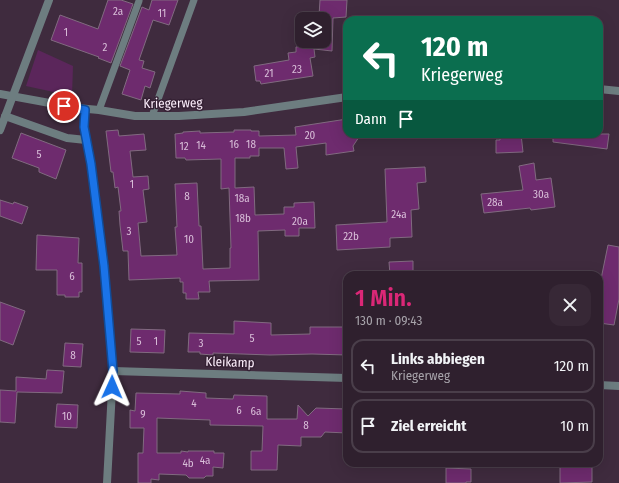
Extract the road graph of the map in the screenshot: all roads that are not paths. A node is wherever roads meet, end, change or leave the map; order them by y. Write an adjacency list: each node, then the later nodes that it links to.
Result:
1 (49, 0): 7 (street)
2 (139, 0): 10 (lane)
3 (194, 0): 12 (lane)
4 (603, 90): 5 (street)
5 (619, 92)
6 (0, 94): 7 (street, Kriegerweg)
7 (13, 97): 9 (street, Kriegerweg); 11 (street)
8 (343, 98): 12 (street, Kriegerweg)
9 (85, 110): 10 (street, Kriegerweg); 14 (street)
10 (99, 110): 12 (street, Kriegerweg)
11 (5, 116): 13 (street); 14 (street)
12 (152, 116)
13 (0, 130)
14 (86, 140): 15 (street)
15 (113, 371): 16 (street, Kleikamp); 19 (street)
16 (343, 378)
17 (603, 385): 18 (street)
18 (619, 386)
19 (107, 483)

